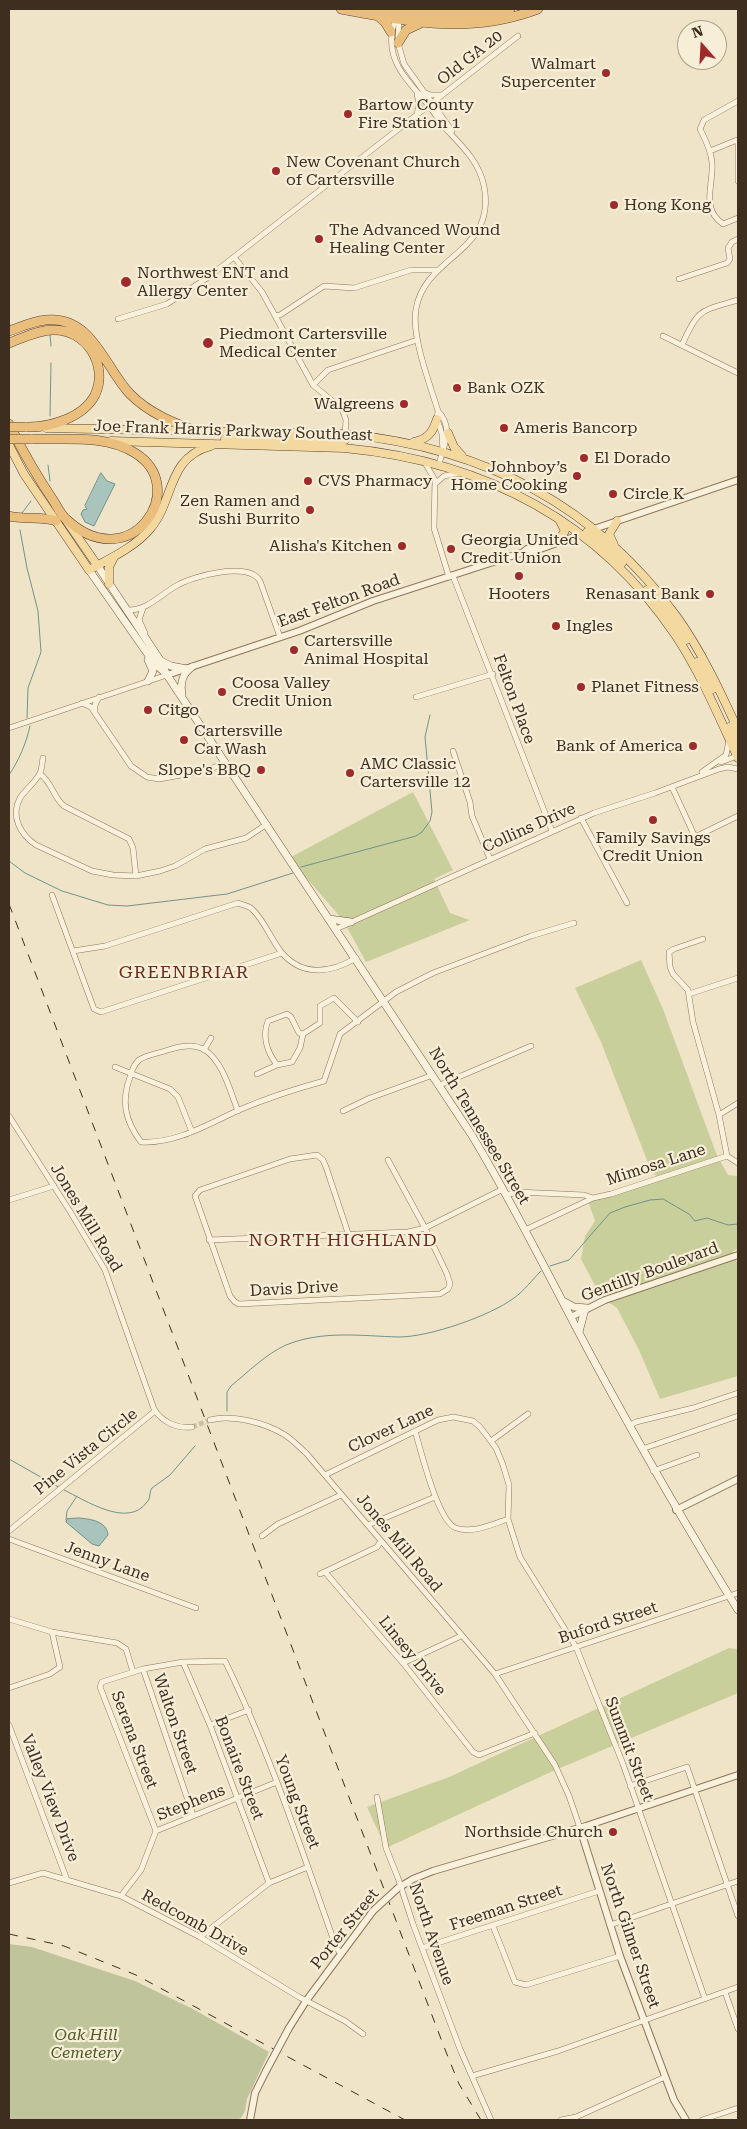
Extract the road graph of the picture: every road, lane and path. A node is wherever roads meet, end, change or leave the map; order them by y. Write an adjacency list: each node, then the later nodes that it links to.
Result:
1 (342, 9): 6 (highway)
2 (410, 9): 3 (highway)
3 (491, 9)
4 (510, 9): 7 (highway)
5 (538, 9): 8 (highway)
6 (377, 12): 7 (highway); 9 (highway)
7 (398, 14): 8 (highway); 9 (street); 11 (street)
8 (423, 23): 11 (highway)
9 (391, 32): 12 (street)
10 (518, 36): 13 (street, Old GA 20)
11 (398, 43): 12 (street)
12 (420, 92): 13 (street); 15 (street); 16 (street)
13 (444, 94): 15 (street, Old GA 20)
14 (738, 101): 18 (street)
15 (430, 105): 16 (street, Old GA 20); 23 (street)
16 (417, 116): 22 (street, Old GA 20)
17 (738, 140): 18 (street); 19 (street)
18 (710, 151): 20 (street)
19 (738, 181)
20 (738, 218)
21 (738, 240): 25 (street)
22 (234, 257): 28 (street); 29 (street, Old GA 20)
23 (438, 270): 24 (street); 26 (street)
24 (421, 271): 26 (street); 28 (street)
25 (679, 280)
26 (426, 283): 34 (street)
27 (738, 300): 36 (street)
28 (275, 316): 38 (street)
29 (118, 319)
30 (76, 327): 31 (highway); 32 (highway); 42 (highway)
31 (9, 331)
32 (9, 336)
33 (663, 336): 36 (street)
34 (418, 340): 38 (street); 39 (street)
35 (9, 343): 41 (highway)
36 (682, 345): 37 (street)
37 (738, 373)
38 (313, 385): 46 (street)
39 (438, 415): 43 (street); 48 (main road); 51 (street)
40 (9, 426): 41 (highway, Joe Frank Harris Parkway Southeast, bridge); 60 (highway)
41 (29, 427): 42 (main road, Joe Frank Harris Parkway Southeast)
42 (197, 432): 46 (main road, Joe Frank Harris Parkway Southeast)
43 (448, 433): 51 (street); 52 (main road)
44 (9, 439): 45 (highway, Joe Frank Harris Parkway Southeast, bridge)
45 (109, 441): 47 (main road, Joe Frank Harris Parkway Southeast); 60 (highway)
46 (345, 441): 47 (main road); 48 (main road, Joe Frank Harris Parkway Southeast); 49 (main road, Joe Frank Harris Parkway Southeast); 53 (main road, Joe Frank Harris Parkway Southeast)
47 (203, 443): 49 (main road, Joe Frank Harris Parkway Southeast)
48 (411, 443): 51 (main road, Joe Frank Harris Parkway Southeast)
49 (220, 444): 66 (main road)
50 (9, 446): 62 (main road, North Tennessee Street)
51 (443, 451): 52 (main road, Joe Frank Harris Parkway Southeast); 54 (street)
52 (464, 458): 63 (main road, Joe Frank Harris Parkway Southeast)
53 (422, 460): 54 (main road, Joe Frank Harris Parkway Southeast); 57 (street)
54 (439, 464): 55 (main road, Joe Frank Harris Parkway Southeast)
55 (464, 472): 57 (street); 59 (main road, Joe Frank Harris Parkway Southeast)
56 (738, 480): 61 (street, East Felton Road)
57 (435, 484): 69 (street, Felton Place)
58 (9, 516): 62 (highway)
59 (557, 517): 63 (main road, Joe Frank Harris Parkway Southeast); 64 (main road)
60 (65, 518): 67 (main road)
61 (617, 521): 63 (street, East Felton Road); 65 (main road)
62 (56, 522): 68 (main road, North Tennessee Street)
63 (587, 532): 64 (street, East Felton Road); 65 (main road, Joe Frank Harris Parkway Southeast); 75 (main road, Joe Frank Harris Parkway Southeast); 77 (main road)
64 (558, 541): 69 (street, East Felton Road)
65 (616, 548): 77 (main road, Joe Frank Harris Parkway Southeast)
66 (114, 556): 67 (main road); 70 (main road)
67 (97, 566): 68 (main road); 70 (main road, North Tennessee Street)
68 (89, 570): 73 (main road, North Tennessee Street)
69 (451, 576): 74 (street, East Felton Road); 80 (street, Felton Place)
70 (110, 584): 72 (main road, North Tennessee Street)
71 (143, 608): 72 (street); 74 (street); 76 (street)
72 (128, 610): 76 (main road, North Tennessee Street)
73 (123, 620): 81 (main road, North Tennessee Street); 82 (main road)
74 (280, 637): 79 (street, East Felton Road)
75 (680, 642): 90 (main road, Joe Frank Harris Parkway Southeast); 91 (main road)
76 (150, 646): 78 (main road, North Tennessee Street)
77 (703, 659): 89 (main road, Joe Frank Harris Parkway Southeast)
78 (160, 660): 79 (main road); 81 (main road, North Tennessee Street)
79 (189, 668): 81 (street, East Felton Road); 85 (main road)
80 (492, 674): 84 (street); 104 (street, Felton Place)
81 (167, 675): 82 (street); 85 (main road, North Tennessee Street)
82 (148, 681): 83 (street)
83 (99, 697): 86 (street); 87 (street)
84 (416, 697)
85 (182, 698): 95 (main road, North Tennessee Street)
86 (82, 703): 87 (street); 88 (street)
87 (95, 713): 95 (street)
88 (9, 728)
89 (738, 730)
90 (729, 738): 93 (main road, Joe Frank Harris Parkway Southeast); 96 (street)
91 (738, 742)
92 (452, 751): 105 (street)
93 (738, 756): 96 (street)
94 (43, 758): 98 (street)
95 (225, 762): 103 (main road, North Tennessee Street)
96 (716, 764): 99 (street)
97 (738, 769): 99 (street, Collins Drive)
98 (40, 774): 106 (street); 106 (street)
99 (696, 777): 100 (street, Collins Drive)
100 (672, 787): 101 (street); 102 (street, Collins Drive)
101 (738, 816)
102 (581, 818): 104 (street, Collins Drive); 108 (street)
103 (267, 824): 106 (street); 109 (main road, North Tennessee Street)
104 (552, 831): 105 (street, Collins Drive)
105 (490, 859): 110 (street, Collins Drive)
106 (136, 876)
107 (52, 895): 114 (street)
108 (627, 903)
109 (329, 919): 110 (main road); 112 (main road, North Tennessee Street)
110 (351, 922): 112 (street, Collins Drive)
111 (574, 923): 119 (street)
112 (336, 929): 116 (main road, North Tennessee Street)
113 (703, 939): 118 (street)
114 (73, 951): 115 (street); 115 (street)
115 (282, 953): 116 (street)
116 (356, 958): 119 (main road, North Tennessee Street)
117 (738, 978): 118 (street)
118 (689, 994): 134 (street)
119 (383, 1000): 120 (street); 129 (main road, North Tennessee Street)
120 (358, 1022): 121 (street); 132 (street)
121 (303, 1034): 125 (street); 125 (street)
122 (211, 1038): 124 (street)
123 (531, 1046): 130 (street)
124 (204, 1050): 127 (street); 132 (street)
125 (277, 1065): 128 (street)
126 (116, 1067): 127 (street)
127 (131, 1072): 136 (street); 136 (street)
128 (257, 1074)
129 (433, 1075): 130 (main road, North Tennessee Street); 133 (street)
130 (440, 1085): 141 (main road, North Tennessee Street)
131 (738, 1103): 134 (street)
132 (238, 1110): 136 (street)
133 (343, 1111)
134 (719, 1115): 137 (street)
135 (9, 1116): 140 (street, Jones Mill Road)
136 (192, 1132)
137 (727, 1156): 139 (street); 142 (street, Mimosa Lane)
138 (388, 1160): 144 (street, Davis Drive)
139 (738, 1163)
140 (54, 1186): 143 (street); 154 (street, Jones Mill Road)
141 (505, 1192): 142 (street, Mimosa Lane); 144 (street); 145 (main road, North Tennessee Street)
142 (593, 1198): 145 (street, Mimosa Lane)
143 (9, 1200)
144 (425, 1228): 146 (street); 147 (street, Davis Drive)
145 (525, 1230): 149 (main road, North Tennessee Street)
146 (348, 1233): 147 (street); 147 (street, Davis Drive)
147 (210, 1240)
148 (738, 1255): 150 (street, Gentilly Boulevard)
149 (563, 1301): 150 (main road); 151 (main road, North Tennessee Street)
150 (586, 1309): 151 (street, Gentilly Boulevard); 152 (main road)
151 (571, 1317): 152 (main road, North Tennessee Street)
152 (579, 1333): 158 (main road, North Tennessee Street)
153 (738, 1393): 158 (street)
154 (155, 1411): 159 (street); 172 (street, Pine Vista Circle)
155 (528, 1414): 161 (street)
156 (738, 1416): 162 (street)
157 (210, 1420): 165 (street, Jones Mill Road)
158 (629, 1426): 162 (main road, North Tennessee Street)
159 (192, 1427)
160 (416, 1431): 161 (street, Clover Lane); 165 (street, Clover Lane); 168 (street)
161 (491, 1441): 170 (street)
162 (642, 1449): 164 (main road, North Tennessee Street)
163 (697, 1455): 164 (street)
164 (654, 1471): 169 (main road, North Tennessee Street)
165 (324, 1475): 167 (street, Jones Mill Road)
166 (738, 1479): 169 (street)
167 (341, 1494): 171 (street, Jones Mill Road); 173 (street)
168 (435, 1498): 170 (street); 171 (street)
169 (676, 1510): 177 (main road, North Tennessee Street)
170 (508, 1519): 183 (street, Summit Street)
171 (368, 1525): 175 (street, Jones Mill Road)
172 (9, 1531)
173 (262, 1536)
174 (9, 1539): 178 (street, Jenny Lane)
175 (381, 1541): 182 (street, Jones Mill Road); 185 (street, Linsey Drive)
176 (738, 1593): 177 (street, Buford Street)
177 (730, 1596): 179 (main road, North Tennessee Street); 183 (street, Buford Street)
178 (196, 1608)
179 (738, 1610)
180 (9, 1619): 181 (street)
181 (52, 1632): 187 (street); 189 (street)
182 (461, 1636): 185 (street); 188 (street, Jones Mill Road)
183 (576, 1647): 188 (street, Buford Street); 196 (street, Summit Street)
184 (183, 1662): 186 (street); 190 (street, Young Street); 192 (street, Bonaire Street)
185 (404, 1663): 193 (street, Linsey Drive)
186 (143, 1669): 187 (street); 201 (street, Walton Street)
187 (134, 1672): 203 (street, Serena Street)
188 (495, 1674): 193 (street, Jones Mill Road)
189 (9, 1688)
190 (249, 1710): 192 (street); 195 (street, Young Street)
191 (9, 1725): 205 (street, Valley View Drive)
192 (210, 1725): 199 (street, Bonaire Street)
193 (535, 1733): 202 (street, North Gilmer Street)
194 (738, 1775): 197 (street, Porter Street)
195 (277, 1782): 199 (street, Stephens); 204 (street, Young Street)
196 (630, 1786): 197 (street); 200 (street, Summit Street)
197 (694, 1790): 200 (street, Porter Street); 209 (street)
198 (378, 1797): 210 (street, North Avenue)
199 (236, 1798): 201 (street, Stephens); 208 (street, Bonaire Street)
200 (639, 1809): 202 (street, Porter Street); 213 (street, Summit Street)
201 (193, 1815): 203 (street, Stephens)
202 (580, 1828): 210 (street, Porter Street); 211 (street, North Gilmer Street)
203 (156, 1831): 212 (street, Stephens)
204 (308, 1866): 208 (street); 219 (street, Young Street)
205 (67, 1880): 207 (street, Redcomb Drive); 212 (street, Redcomb Drive)
206 (738, 1881): 209 (street)
207 (9, 1883)
208 (269, 1883): 217 (street)
209 (728, 1885): 213 (street); 214 (street)
210 (400, 1887): 218 (street, North Avenue); 219 (street, Porter Street, bridge)
211 (599, 1891): 215 (street, Freeman Street); 216 (street, North Gilmer Street)
212 (121, 1896): 217 (street, Redcomb Drive)
213 (671, 1905): 216 (street); 223 (street, Summit Street)
214 (738, 1916)
215 (493, 1926): 218 (street, Freeman Street); 220 (street)
216 (610, 1926): 220 (street, North Gilmer Street)
217 (200, 1937): 224 (street, Redcomb Drive)
218 (422, 1948): 228 (street, North Avenue)
219 (341, 1954): 224 (street, Porter Street)
220 (620, 1956): 225 (street, North Gilmer Street)
221 (738, 1987): 222 (street)
222 (725, 1992): 223 (street); 226 (street)
223 (705, 1999): 225 (street)
224 (306, 2001): 227 (street, Redcomb Drive); 232 (street, Porter Street, bridge)
225 (644, 2021): 228 (street); 229 (street, North Gilmer Street)
226 (738, 2029)
227 (363, 2034)
228 (472, 2076): 233 (street, North Avenue)
229 (666, 2077): 231 (street); 235 (street, North Gilmer Street)
230 (738, 2108): 236 (street)
231 (578, 2119): 234 (street)
232 (250, 2120)
233 (491, 2120)
234 (561, 2120)
235 (686, 2120)
236 (702, 2120)

